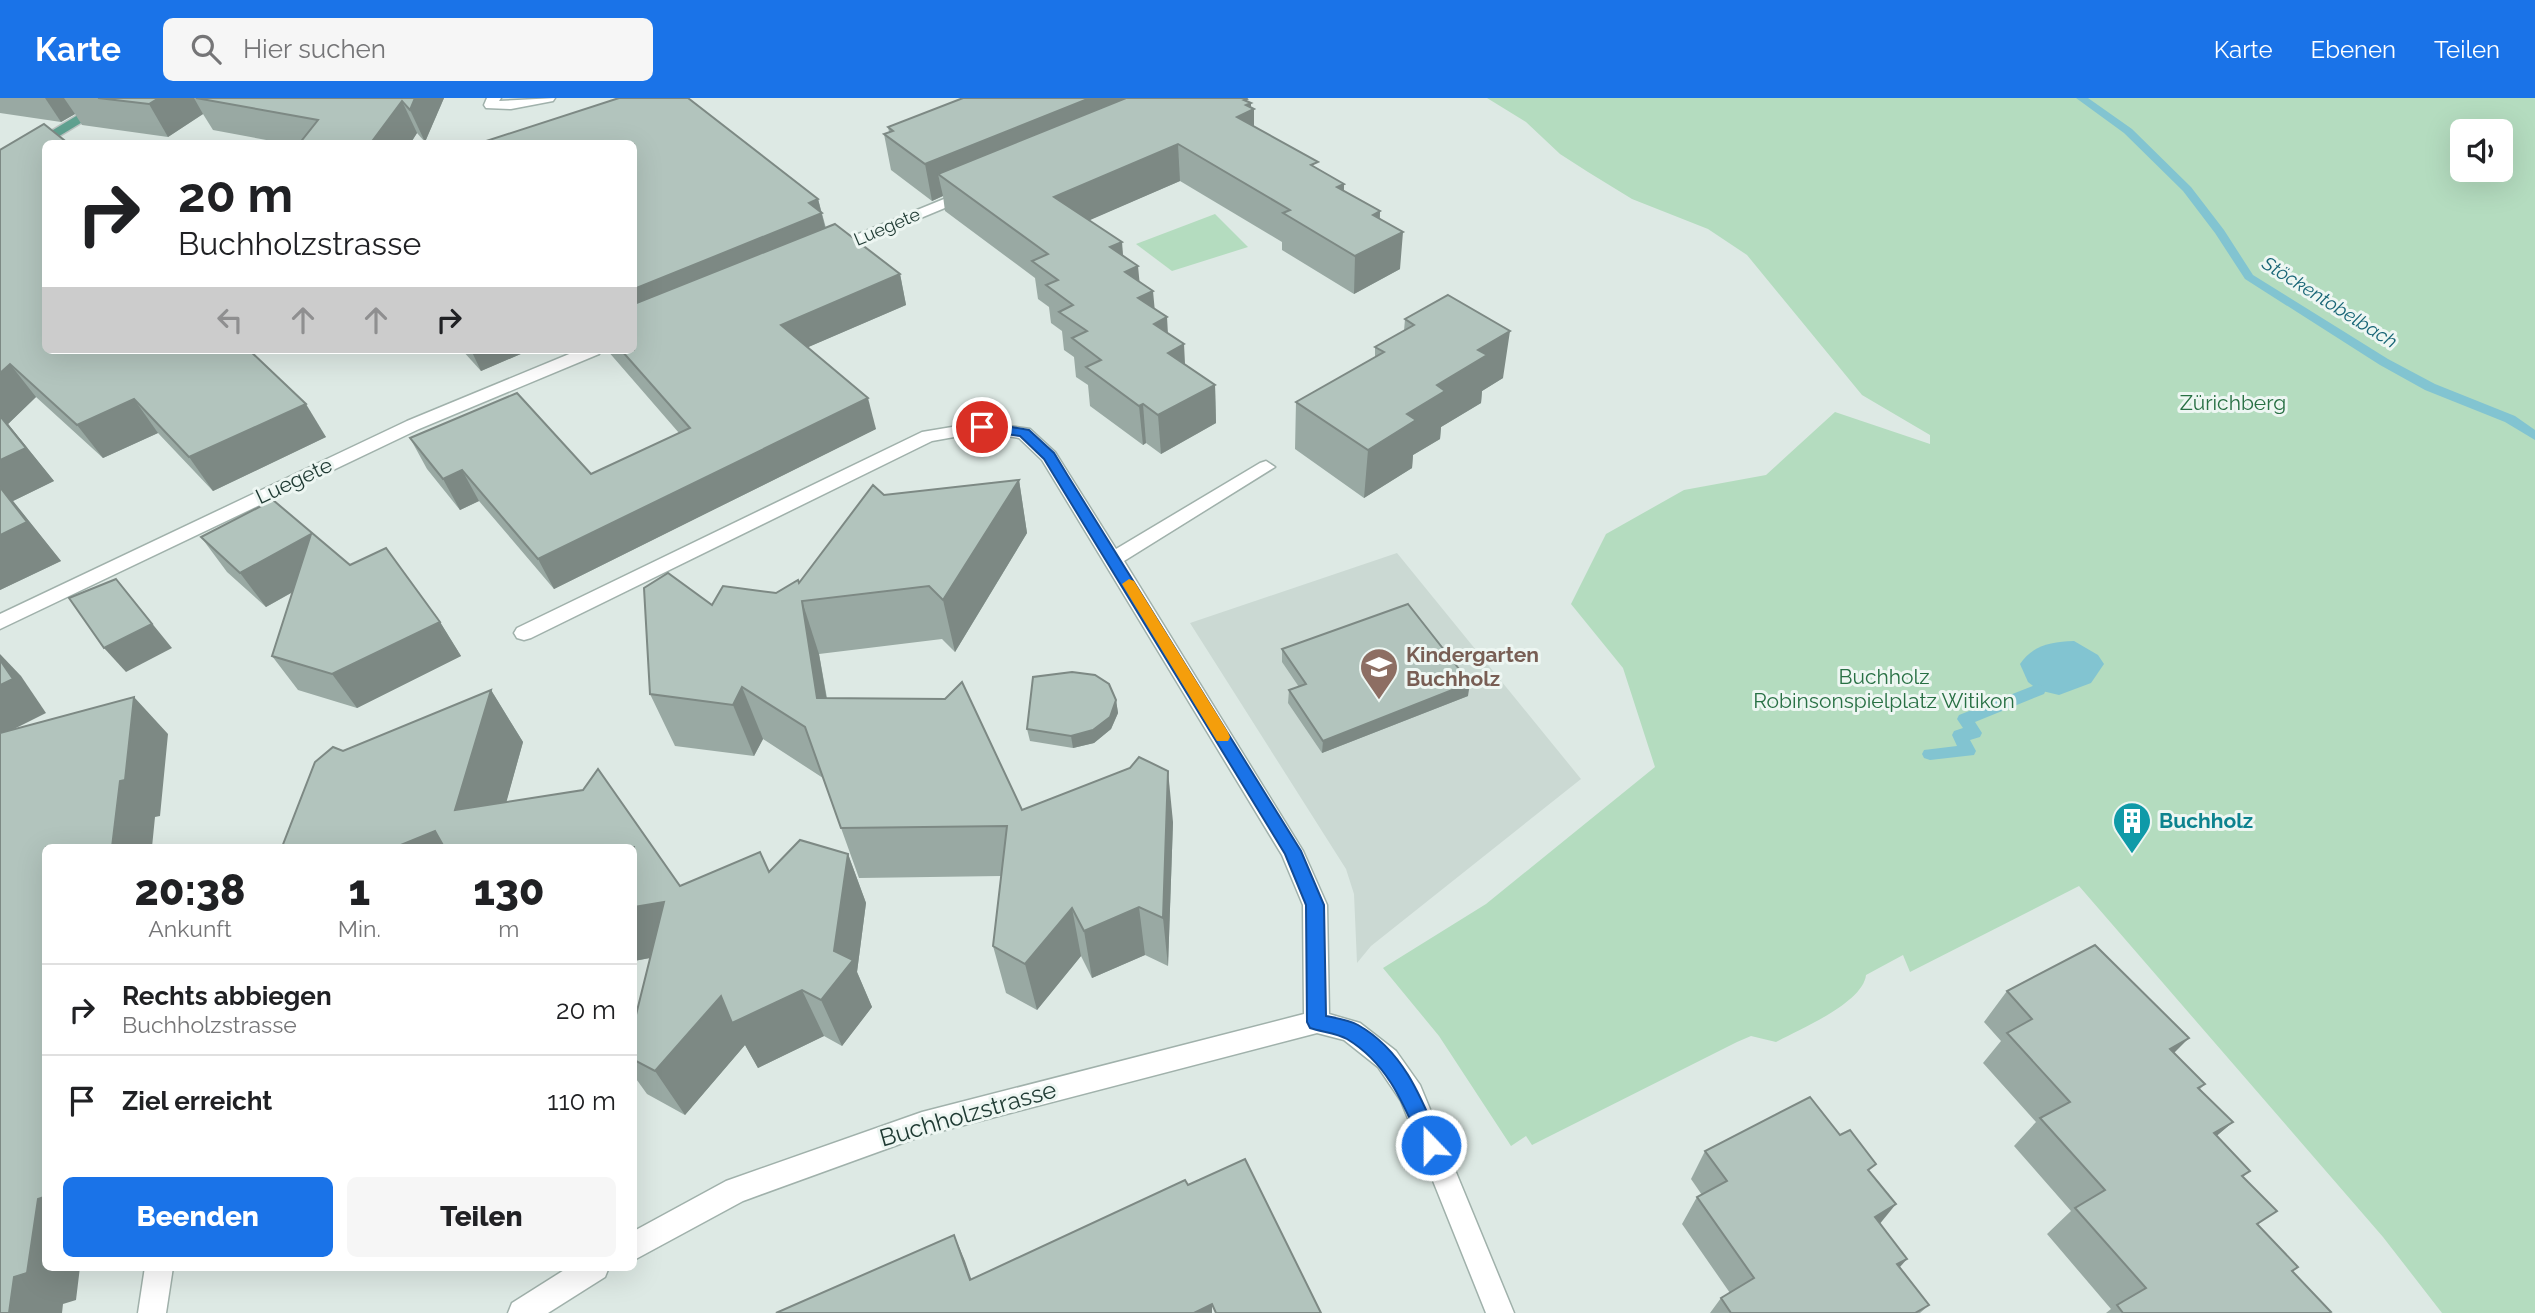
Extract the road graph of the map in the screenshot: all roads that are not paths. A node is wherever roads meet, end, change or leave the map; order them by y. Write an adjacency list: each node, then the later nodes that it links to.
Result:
1 (115, 98): 4 (main road)
2 (494, 98): 3 (street)
3 (548, 98)
4 (46, 140)
5 (42, 142): 6 (main road)
6 (0, 168)
7 (989, 185): 8 (street, Luegete)
8 (811, 259)
9 (583, 354): 12 (street, Luegete)
10 (1266, 467): 11 (street)
11 (1113, 559): 13 (street); 14 (street)
12 (0, 622)
13 (524, 633)
14 (1317, 1022): 15 (street, Buchholzstrasse); 20 (street, Buchholzstrasse)
15 (637, 1244)
16 (158, 1271): 18 (street)
17 (589, 1271): 19 (street)
18 (152, 1313)
19 (522, 1313)
20 (1500, 1313)

